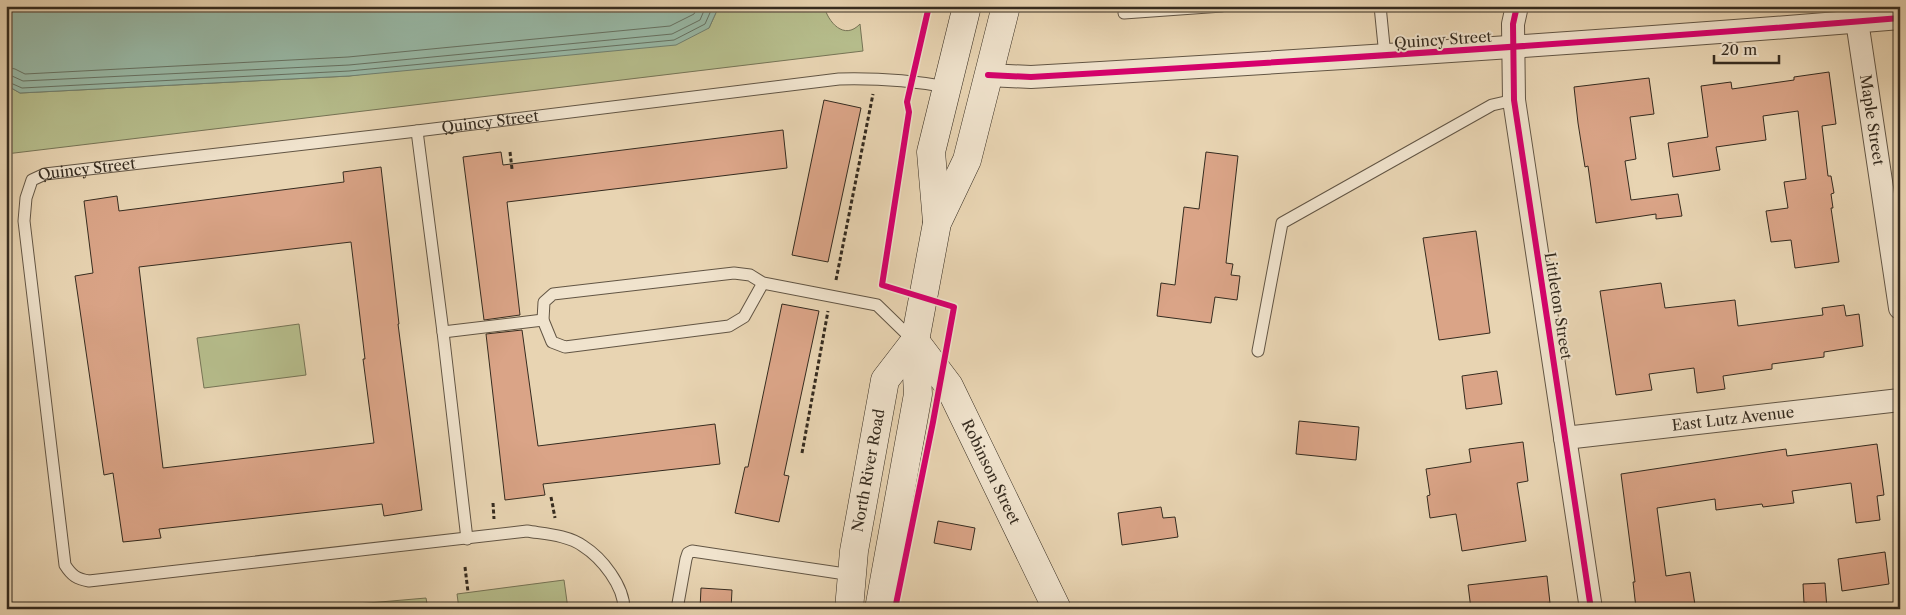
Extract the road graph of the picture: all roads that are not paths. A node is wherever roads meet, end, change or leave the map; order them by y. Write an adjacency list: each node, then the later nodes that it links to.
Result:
1 (967, 6): 12 (main road, North River Road)
2 (1006, 6): 11 (main road, North River Road)
3 (1222, 6): 6 (lane)
4 (1380, 6): 10 (lane)
5 (1517, 6): 9 (street, Littleton Street)
6 (1124, 13)
7 (1900, 18): 8 (street, Quincy Street)
8 (1857, 21): 9 (street, Quincy Street); 17 (street, Maple Street)
9 (1513, 48): 10 (street, Quincy Street); 13 (street, Littleton Street)
10 (1385, 56): 11 (street, Quincy Street)
11 (988, 76): 15 (main road, North River Road)
12 (947, 87): 14 (lane, Quincy Street); 15 (main road, North River Road)
13 (1514, 100): 21 (lane); 23 (street, Littleton Street)
14 (417, 131): 19 (lane); 24 (lane, Quincy Street)
15 (937, 223): 20 (main road, North River Road)
16 (763, 283): 18 (lane); 18 (lane); 20 (lane)
17 (1900, 308)
18 (543, 320): 19 (lane)
19 (443, 332): 24 (lane)
20 (915, 341): 25 (main road, North River Road); 29 (main road, North River Road); 30 (main road, Robinson Street)
21 (1258, 351)
22 (1900, 400): 23 (street, East Lutz Avenue)
23 (1565, 438): 31 (street, Littleton Street)
24 (467, 538): 26 (lane)
25 (852, 576): 27 (lane); 28 (main road, North River Road)
26 (624, 609)
27 (678, 609)
28 (849, 609)
29 (879, 609)
30 (1058, 609)
31 (1591, 609)

